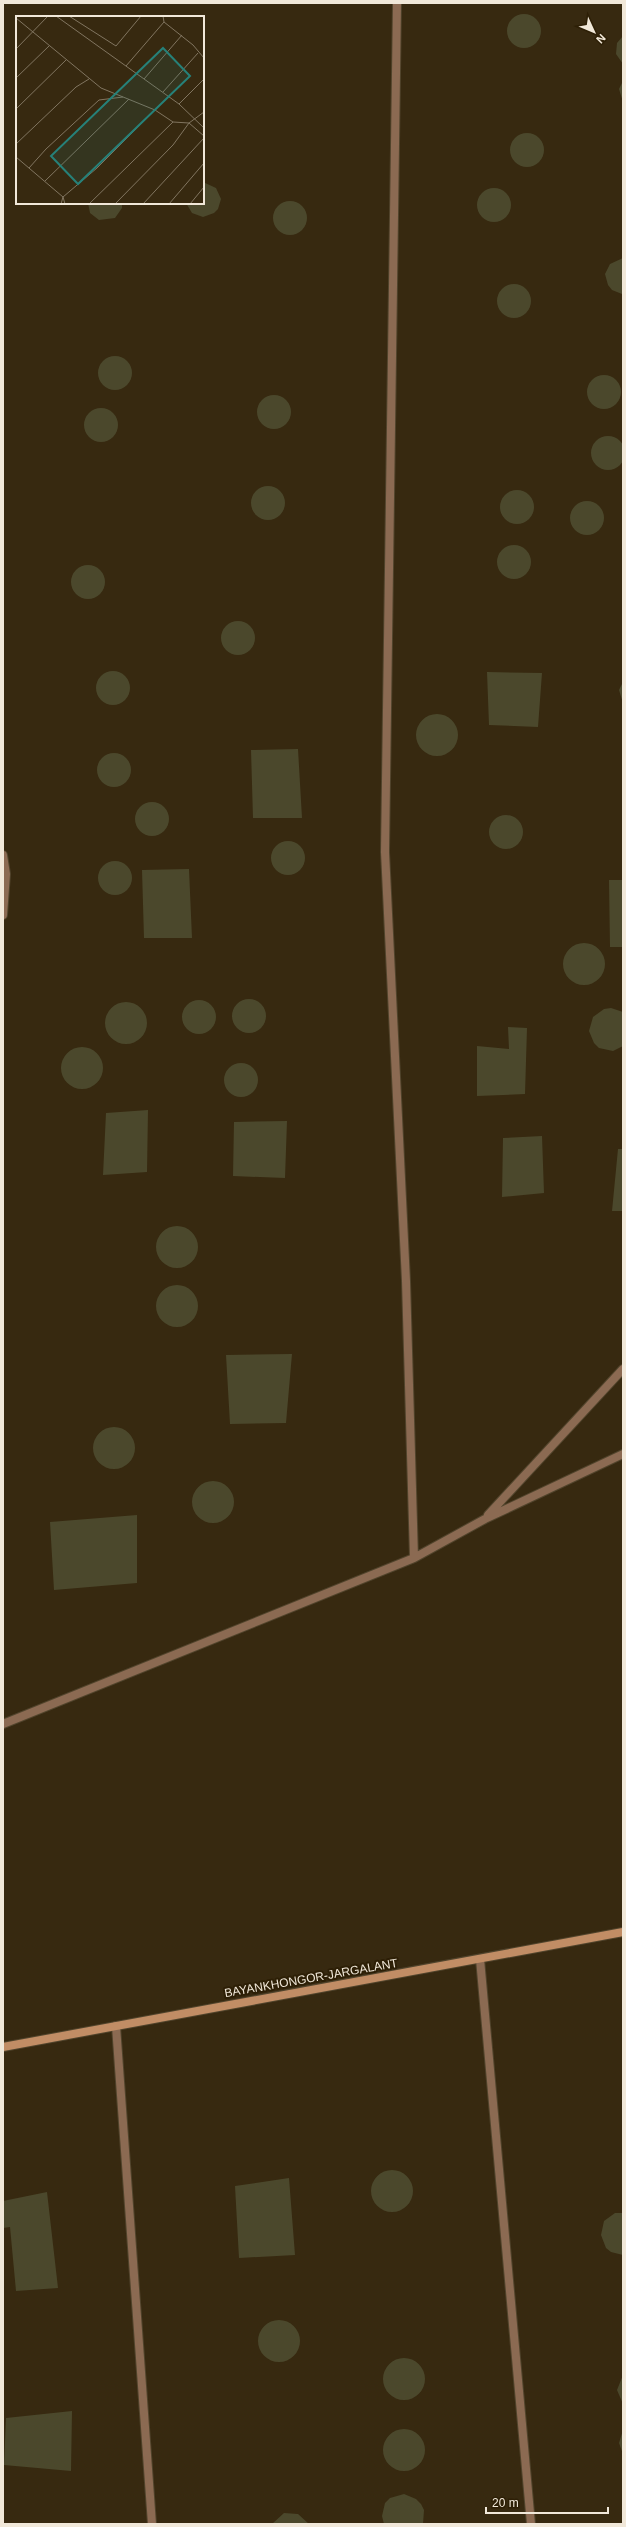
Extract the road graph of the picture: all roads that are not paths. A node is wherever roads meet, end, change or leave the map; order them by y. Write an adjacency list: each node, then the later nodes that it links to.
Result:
1 (397, 3): 7 (street)
2 (3, 855): 3 (street)
3 (3, 915)
4 (623, 1369): 6 (street)
5 (623, 1454): 6 (street)
6 (485, 1519): 7 (street)
7 (414, 1558): 8 (street)
8 (3, 1724)
9 (623, 1932): 10 (street, BAYANKHONGOR-JARGALANT)
10 (480, 1958): 11 (street, BAYANKHONGOR-JARGALANT); 14 (street)
11 (116, 2026): 12 (street, BAYANKHONGOR-JARGALANT); 13 (street)
12 (3, 2047)
13 (152, 2524)
14 (531, 2524)

